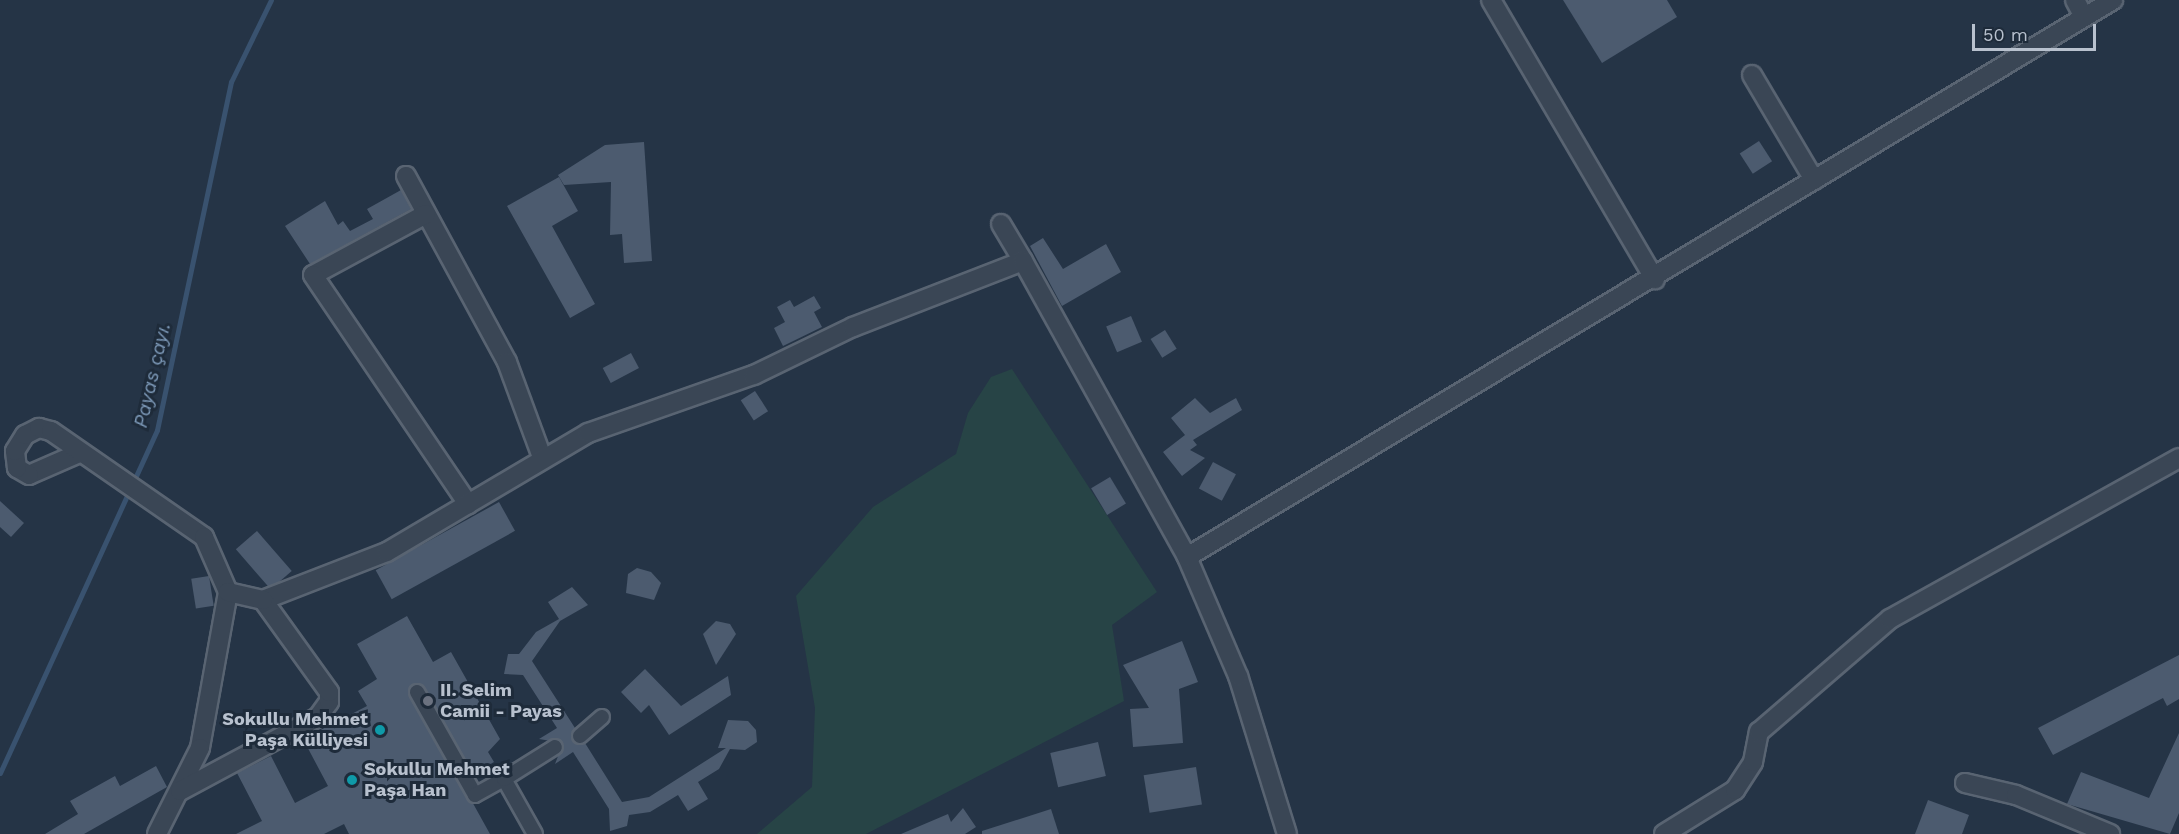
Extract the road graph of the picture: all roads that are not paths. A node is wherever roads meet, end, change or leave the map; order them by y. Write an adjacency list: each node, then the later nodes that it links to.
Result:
1 (1491, 0): 11 (street)
2 (2075, 0): 4 (street)
3 (2113, 0): 4 (street)
4 (2084, 17): 7 (street)
5 (1752, 75): 7 (street)
6 (406, 177): 8 (street)
7 (1814, 180): 11 (street)
8 (426, 214): 13 (street); 15 (street)
9 (1001, 224): 10 (street)
10 (1023, 261): 13 (street); 16 (street)
11 (1655, 279): 16 (street)
12 (77, 454): 17 (street)
13 (542, 457): 15 (street)
14 (2179, 458): 31 (street)
15 (468, 504): 18 (street)
16 (1187, 557): 30 (street)
17 (228, 592): 18 (street); 25 (street)
18 (263, 600): 25 (street)
19 (417, 692): 23 (street)
20 (602, 717): 21 (street)
21 (580, 736)
22 (555, 747): 23 (street)
23 (504, 779): 29 (street)
24 (1965, 783): 32 (street)
25 (178, 792): 26 (street)
26 (167, 815): 27 (street); 28 (street)
27 (157, 834)
28 (176, 834)
29 (535, 834)
30 (1287, 834)
31 (1665, 834)
32 (2110, 834)

